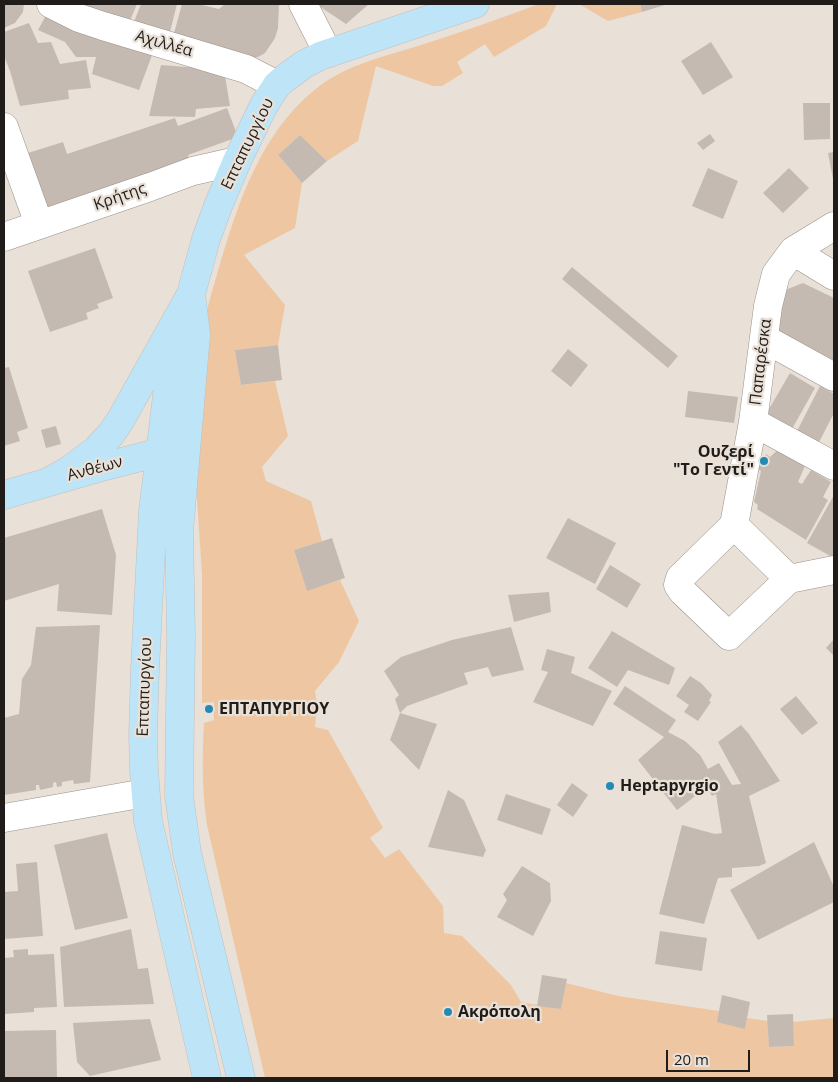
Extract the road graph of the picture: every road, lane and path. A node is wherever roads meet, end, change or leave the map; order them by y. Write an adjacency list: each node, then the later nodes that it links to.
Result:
1 (51, 4): 5 (street, Αχιλλέα)
2 (303, 4): 4 (street)
3 (475, 4): 4 (main road, Επταπυργίου)
4 (328, 53): 5 (main road, Επταπυργίου)
5 (277, 85): 7 (main road, Επταπυργίου)
6 (4, 127): 8 (street)
7 (238, 161): 8 (street, Κρήτης); 13 (main road, Επταπυργίου)
8 (40, 224): 10 (street, Κρήτης)
9 (834, 226): 11 (street, Παπαρέσκα)
10 (4, 237)
11 (793, 251): 12 (street); 15 (street, Παπαρέσκα)
12 (834, 276)
13 (191, 294): 14 (main road, Επταπυργίου); 18 (main road, Επταπυργίου)
14 (176, 322): 19 (main road, Επταπυργίου); 21 (main road)
15 (765, 339): 16 (street); 17 (street, Παπαρέσκα)
16 (834, 377)
17 (753, 422): 20 (street); 23 (street, Παπαρέσκα)
18 (187, 445): 19 (main road, Ανθέων); 29 (main road, Επταπυργίου)
19 (160, 452): 21 (main road, Ανθέων); 26 (main road, Επταπυργίου)
20 (834, 466)
21 (48, 482): 22 (main road, Ανθέων)
22 (4, 496)
23 (734, 525): 25 (street); 25 (street)
24 (834, 570): 25 (street)
25 (788, 579)
26 (145, 793): 27 (street); 28 (main road, Επταπυργίου)
27 (4, 818)
28 (207, 1078)
29 (240, 1078)

